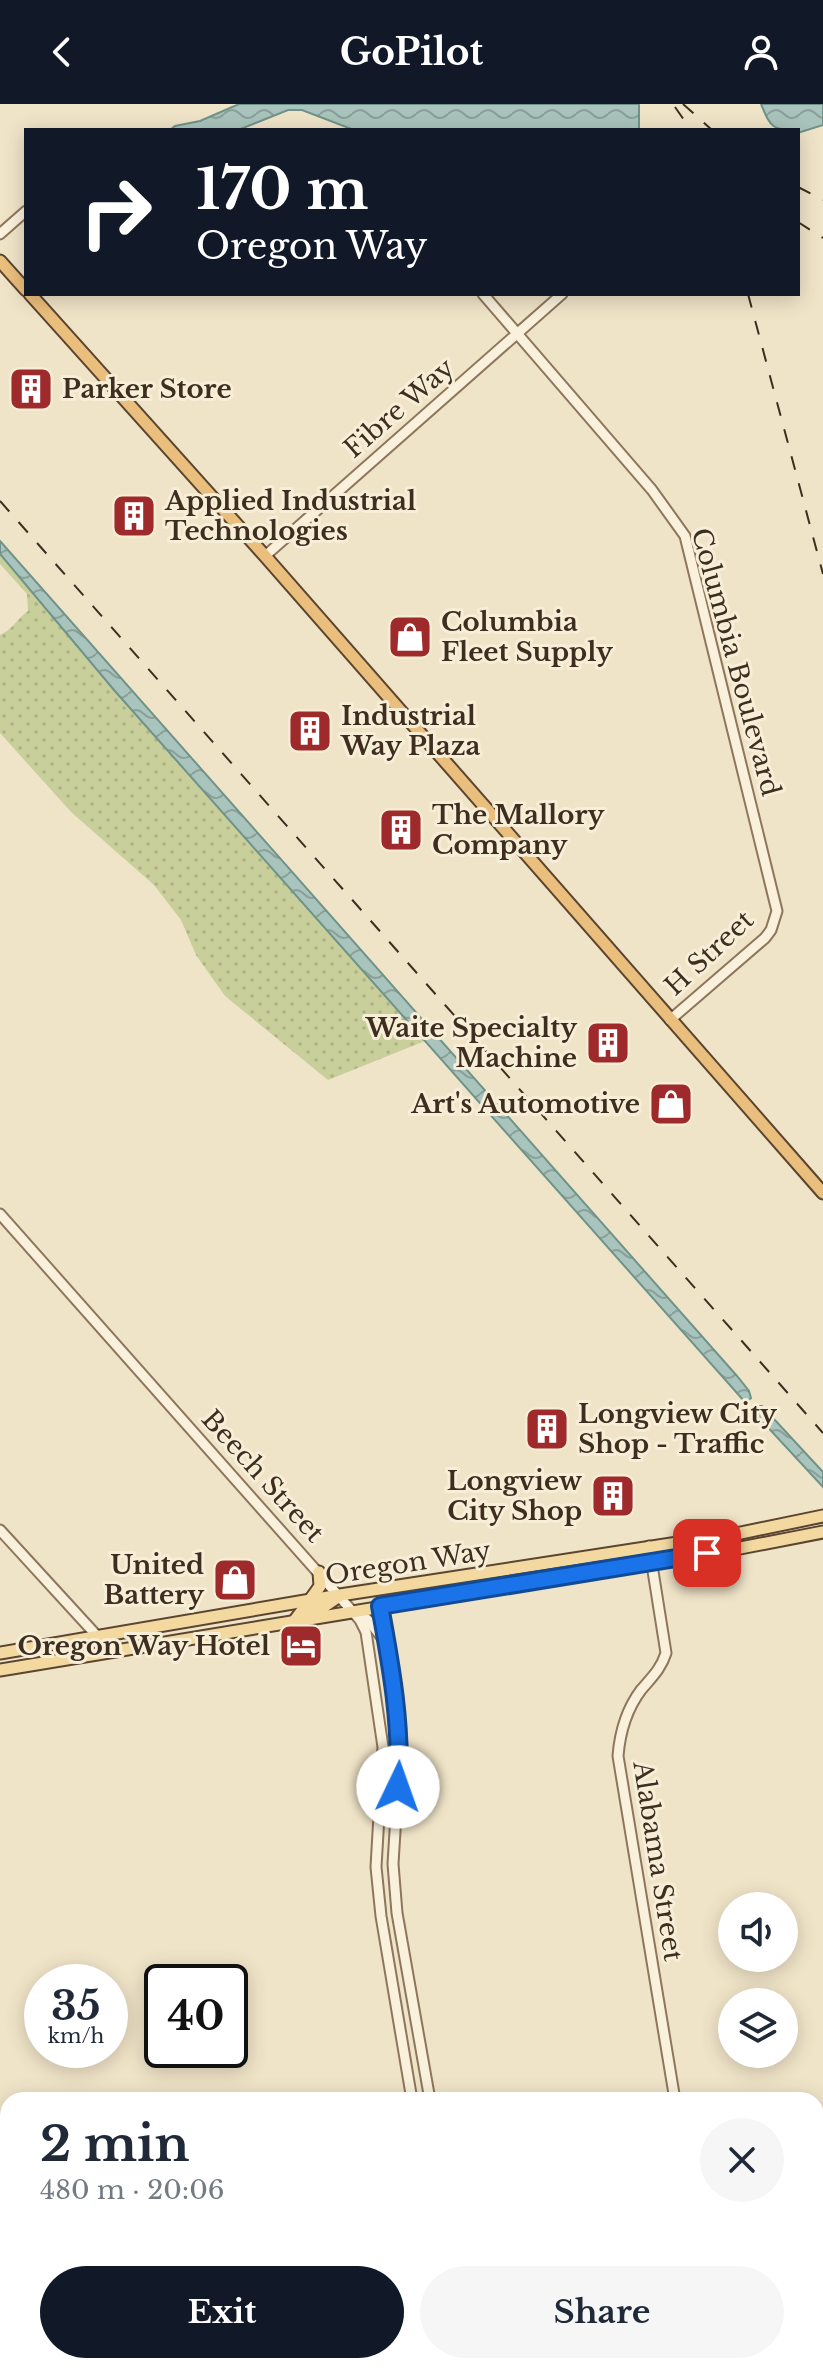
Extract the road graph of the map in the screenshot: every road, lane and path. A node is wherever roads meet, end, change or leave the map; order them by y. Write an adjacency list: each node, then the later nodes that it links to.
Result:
1 (24, 213): 2 (street)
2 (0, 234)
3 (0, 261): 4 (highway)
4 (24, 288)
5 (32, 296): 9 (highway)
6 (485, 296): 8 (street, Columbia Boulevard)
7 (560, 296): 8 (street, Fibre Way)
8 (517, 333): 9 (street, Fibre Way); 10 (street, Columbia Boulevard)
9 (265, 556): 11 (highway)
10 (776, 917): 11 (street, H Street)
11 (670, 1020): 12 (highway)
12 (823, 1193)
13 (0, 1214): 20 (street, Beech Street)
14 (823, 1516): 18 (main road, Oregon Way)
15 (0, 1530): 17 (street)
16 (823, 1532): 19 (main road, Oregon Way)
17 (5, 1543): 26 (street)
18 (649, 1546): 19 (street, Alabama Street); 21 (main road, Oregon Way)
19 (651, 1563): 23 (main road, Oregon Way); 32 (street, Alabama Street)
20 (319, 1572): 21 (street, Beech Street); 22 (main road)
21 (340, 1595): 22 (main road, Oregon Way); 24 (street, Beech Street); 25 (main road)
22 (310, 1600): 26 (main road, Oregon Way)
23 (380, 1606): 24 (main road, Oregon Way); 27 (street)
24 (355, 1611): 25 (main road, Oregon Way); 27 (street); 30 (street, Beech Street)
25 (295, 1621): 29 (main road, Oregon Way)
26 (98, 1637): 28 (main road, Oregon Way)
27 (386, 1642): 31 (street)
28 (0, 1653)
29 (0, 1670)
30 (411, 2092)
31 (429, 2092)
32 (674, 2092)

